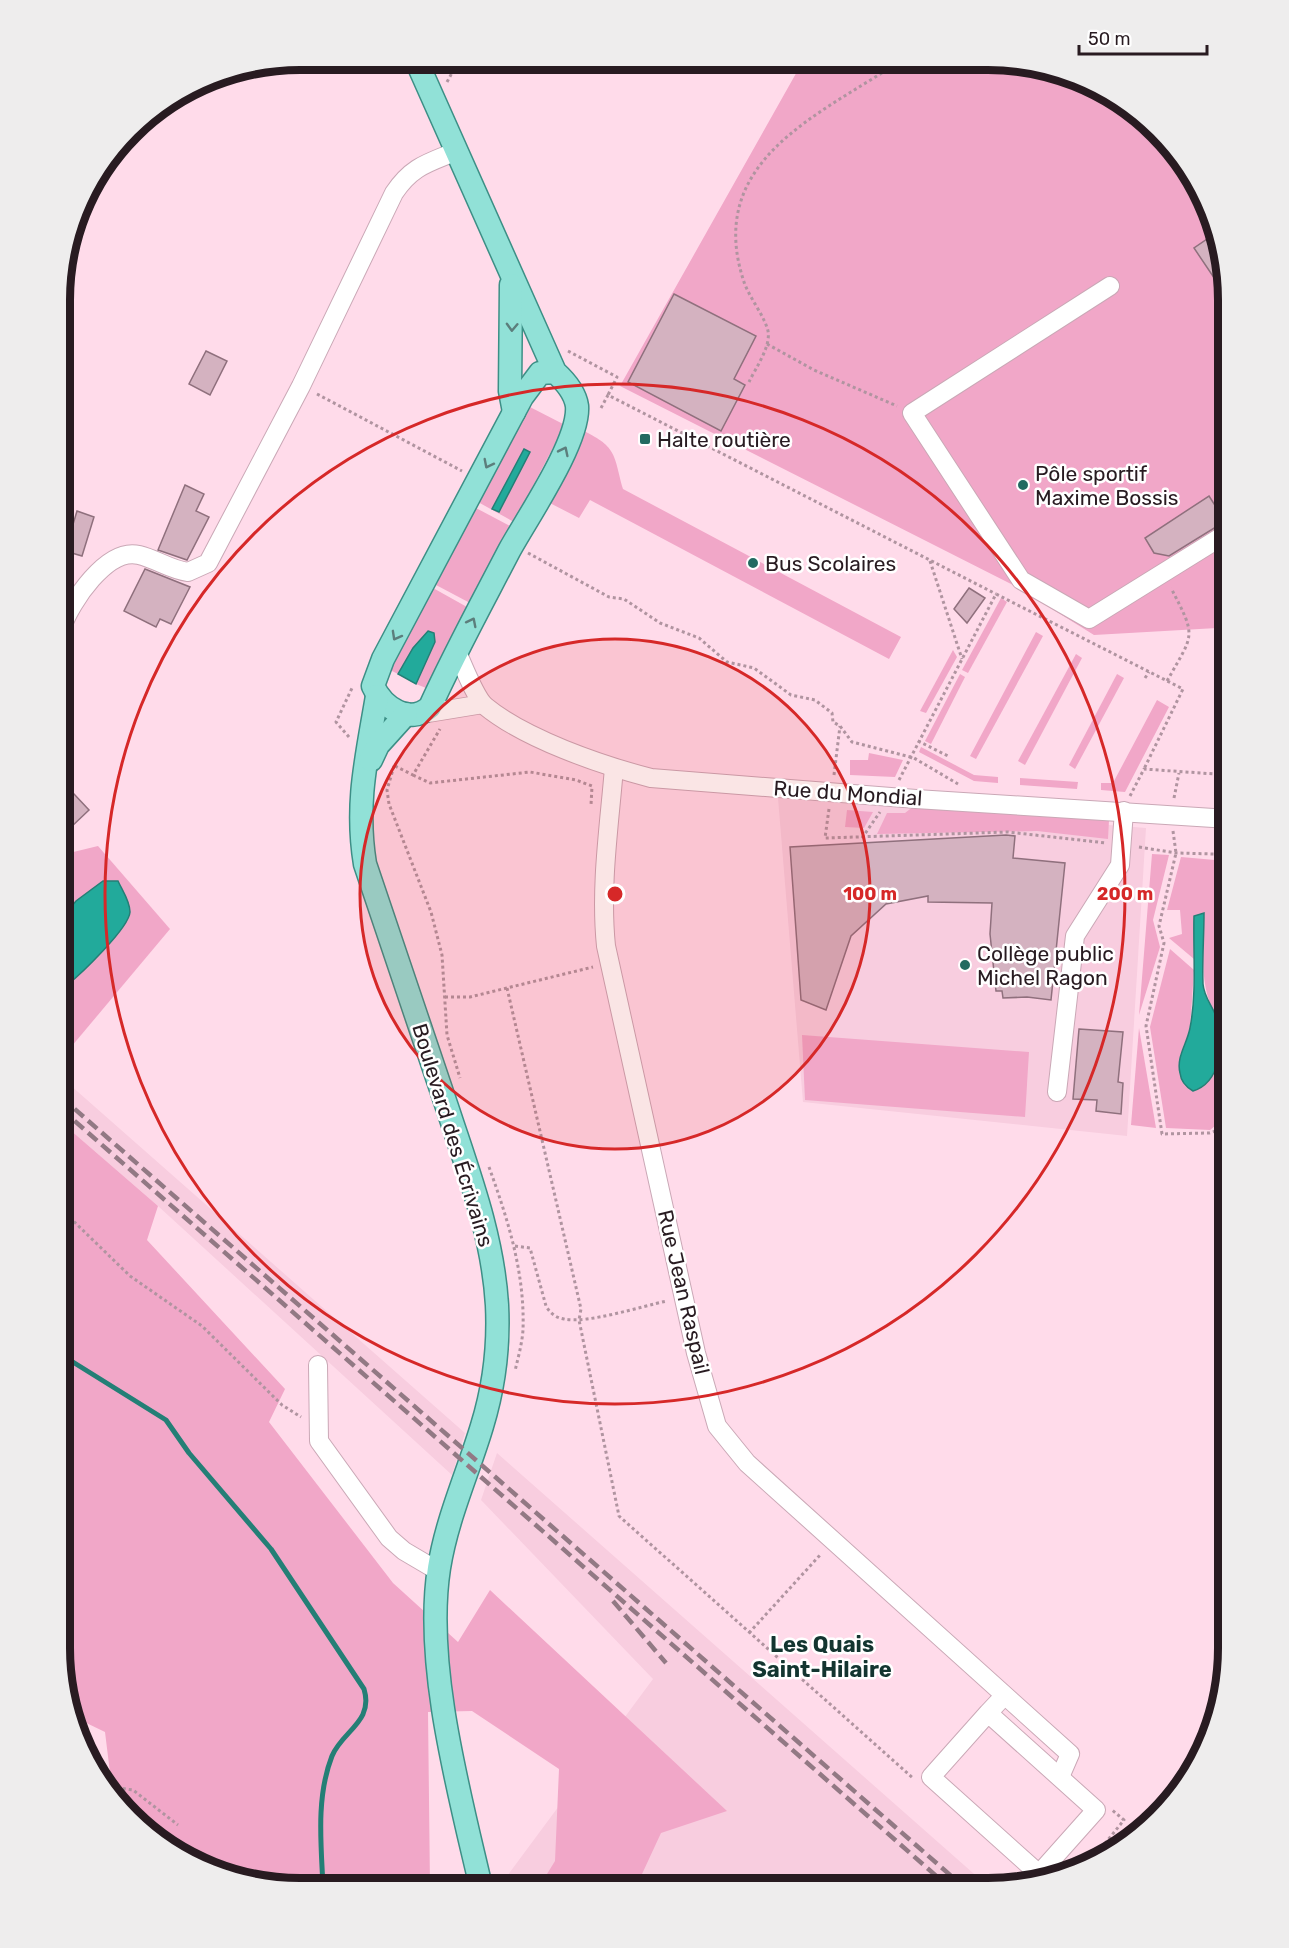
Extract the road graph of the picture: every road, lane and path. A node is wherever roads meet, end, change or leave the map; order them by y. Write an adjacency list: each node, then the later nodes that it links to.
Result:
1 (421, 70): 3 (main road)
2 (887, 70): 6 (path)
3 (457, 151): 4 (main road); 9 (street)
4 (510, 268): 7 (main road); 11 (main road, one-way to 11)
5 (1110, 286): 12 (street)
6 (766, 344): 8 (path); 12 (path)
7 (555, 372): 11 (main road, Boulevard des Écrivains); 20 (main road, one-way to 7)
8 (748, 382)
9 (301, 386): 13 (path); 19 (street)
10 (602, 408): 16 (path)
11 (514, 412): 25 (main road, Boulevard des Écrivains, one-way to 25)
12 (912, 413): 17 (street)
13 (466, 473)
14 (1218, 539): 17 (street)
15 (525, 552): 29 (path)
16 (930, 560): 18 (path); 21 (path)
17 (1163, 573): 24 (path)
18 (996, 594): 21 (path); 22 (path)
19 (70, 610)
20 (457, 652): 26 (street); 27 (main road)
21 (962, 658): 30 (path)
22 (1149, 672): 23 (path); 24 (path)
23 (1145, 678)
24 (1167, 681): 35 (path)
25 (377, 696): 27 (main road); 38 (main road, Boulevard des Écrivains)
26 (483, 704): 27 (street); 34 (street, Rue du Mondial)
27 (414, 714): 38 (main road)
28 (443, 723): 39 (path)
29 (840, 726): 31 (path); 40 (path)
30 (918, 741): 31 (path); 32 (path)
31 (910, 756): 42 (path); 45 (path)
32 (948, 756)
33 (388, 763): 39 (path)
34 (614, 768): 46 (street, Rue du Mondial); 67 (street, Rue Jean Raspail)
35 (1144, 769): 36 (path); 46 (path)
36 (1179, 772): 37 (path); 47 (path)
37 (1218, 774)
38 (364, 776): 65 (main road, Boulevard des Écrivains)
39 (413, 776): 44 (path)
40 (844, 777)
41 (890, 781): 42 (path)
42 (898, 782): 43 (path)
43 (909, 783)
44 (592, 786)
45 (952, 786)
46 (1122, 804): 47 (street, Rue du Mondial); 50 (street)
47 (1170, 814): 48 (street, Rue du Mondial); 51 (path)
48 (1218, 818)
49 (825, 838): 50 (path)
50 (1121, 845): 51 (path); 56 (street)
51 (1176, 853): 52 (path); 57 (path)
52 (1218, 856)
53 (593, 967): 54 (path)
54 (507, 988): 55 (path); 61 (path)
55 (445, 997)
56 (1057, 1092)
57 (1218, 1130)
58 (70, 1218): 63 (path)
59 (515, 1246): 61 (path)
60 (667, 1301): 61 (path)
61 (579, 1320): 66 (path)
62 (318, 1365): 63 (street)
63 (318, 1426): 65 (street)
64 (821, 1554): 66 (path)
65 (438, 1571): 75 (main road, Boulevard des Écrivains)
66 (749, 1633): 70 (path)
67 (1004, 1695): 68 (street); 69 (street, Rue Jean Raspail)
68 (988, 1713): 69 (street); 74 (street)
69 (1060, 1777): 73 (street)
70 (915, 1780)
71 (118, 1788): 72 (path)
72 (178, 1825)
73 (1041, 1871)
74 (1037, 1872)
75 (480, 1878)

